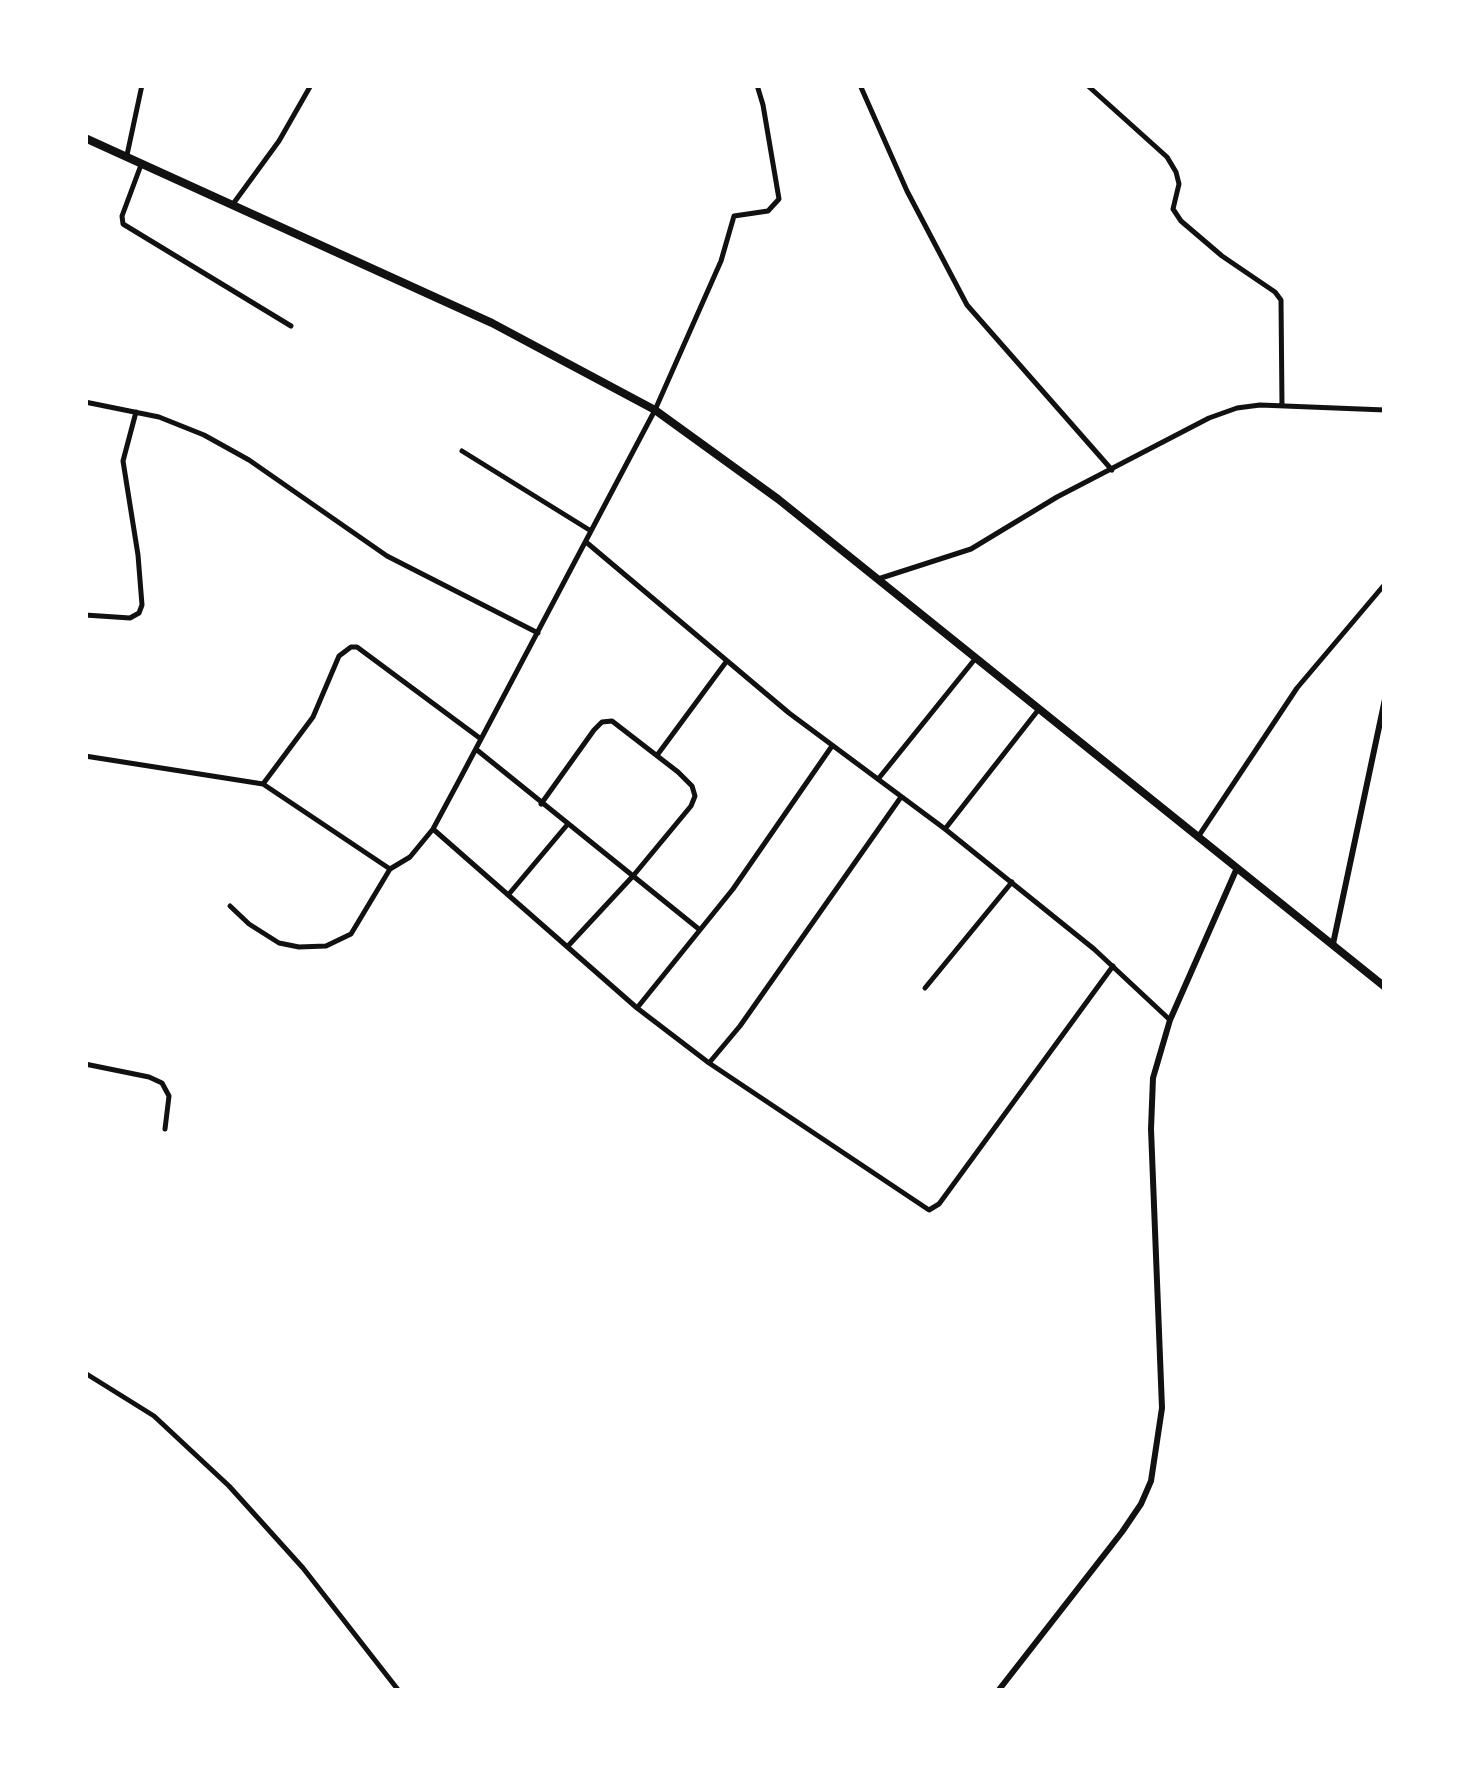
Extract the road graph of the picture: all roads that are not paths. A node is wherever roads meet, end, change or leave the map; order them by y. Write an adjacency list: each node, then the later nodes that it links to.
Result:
1 (142, 85): 7 (street)
2 (311, 85): 9 (street)
3 (757, 85): 13 (street)
4 (860, 85): 17 (street)
5 (1088, 85): 12 (street)
6 (85, 138): 7 (main road)
7 (127, 155): 8 (main road)
8 (142, 162): 9 (main road); 10 (street)
9 (233, 204): 13 (main road)
10 (292, 326)
11 (85, 402): 15 (street)
12 (1282, 406): 14 (street); 17 (street)
13 (656, 410): 18 (street); 20 (main road)
14 (1385, 410)
15 (136, 412): 22 (street); 23 (street)
16 (462, 451): 18 (street)
17 (1112, 470): 20 (street)
18 (590, 531): 19 (street)
19 (586, 542): 23 (street); 25 (street)
20 (878, 579): 24 (main road)
21 (1385, 584): 40 (street)
22 (85, 615)
23 (538, 633): 28 (street)
24 (975, 659): 27 (main road); 33 (street)
25 (726, 662): 29 (street); 31 (street)
26 (1385, 699): 48 (street)
27 (1038, 709): 39 (street); 40 (main road)
28 (481, 738): 30 (street); 34 (street)
29 (832, 746): 33 (street); 47 (street)
30 (476, 749): 36 (street); 38 (street)
31 (658, 754): 36 (street); 43 (street)
32 (85, 756): 34 (street)
33 (879, 778): 35 (street)
34 (263, 784): 42 (street)
35 (901, 797): 39 (street); 55 (street)
36 (541, 804): 37 (street)
37 (568, 825): 43 (street); 45 (street)
38 (432, 828): 42 (street); 45 (street)
39 (945, 829): 44 (street)
40 (1198, 837): 41 (main road)
41 (1237, 868): 48 (main road); 54 (street)
42 (390, 869): 46 (street)
43 (634, 876): 47 (street); 49 (street)
44 (1012, 882): 50 (street); 52 (street)
45 (509, 894): 49 (street)
46 (230, 906)
47 (700, 930): 53 (street)
48 (1333, 944): 51 (main road)
49 (568, 946): 53 (street)
50 (1113, 966): 54 (street); 55 (street)
51 (1385, 987)
52 (926, 988)
53 (637, 1008): 55 (street)
54 (1170, 1020): 60 (street)
55 (709, 1063)
56 (85, 1064): 57 (street)
57 (165, 1130)
58 (85, 1373): 59 (street)
59 (399, 1691)
60 (998, 1691)

